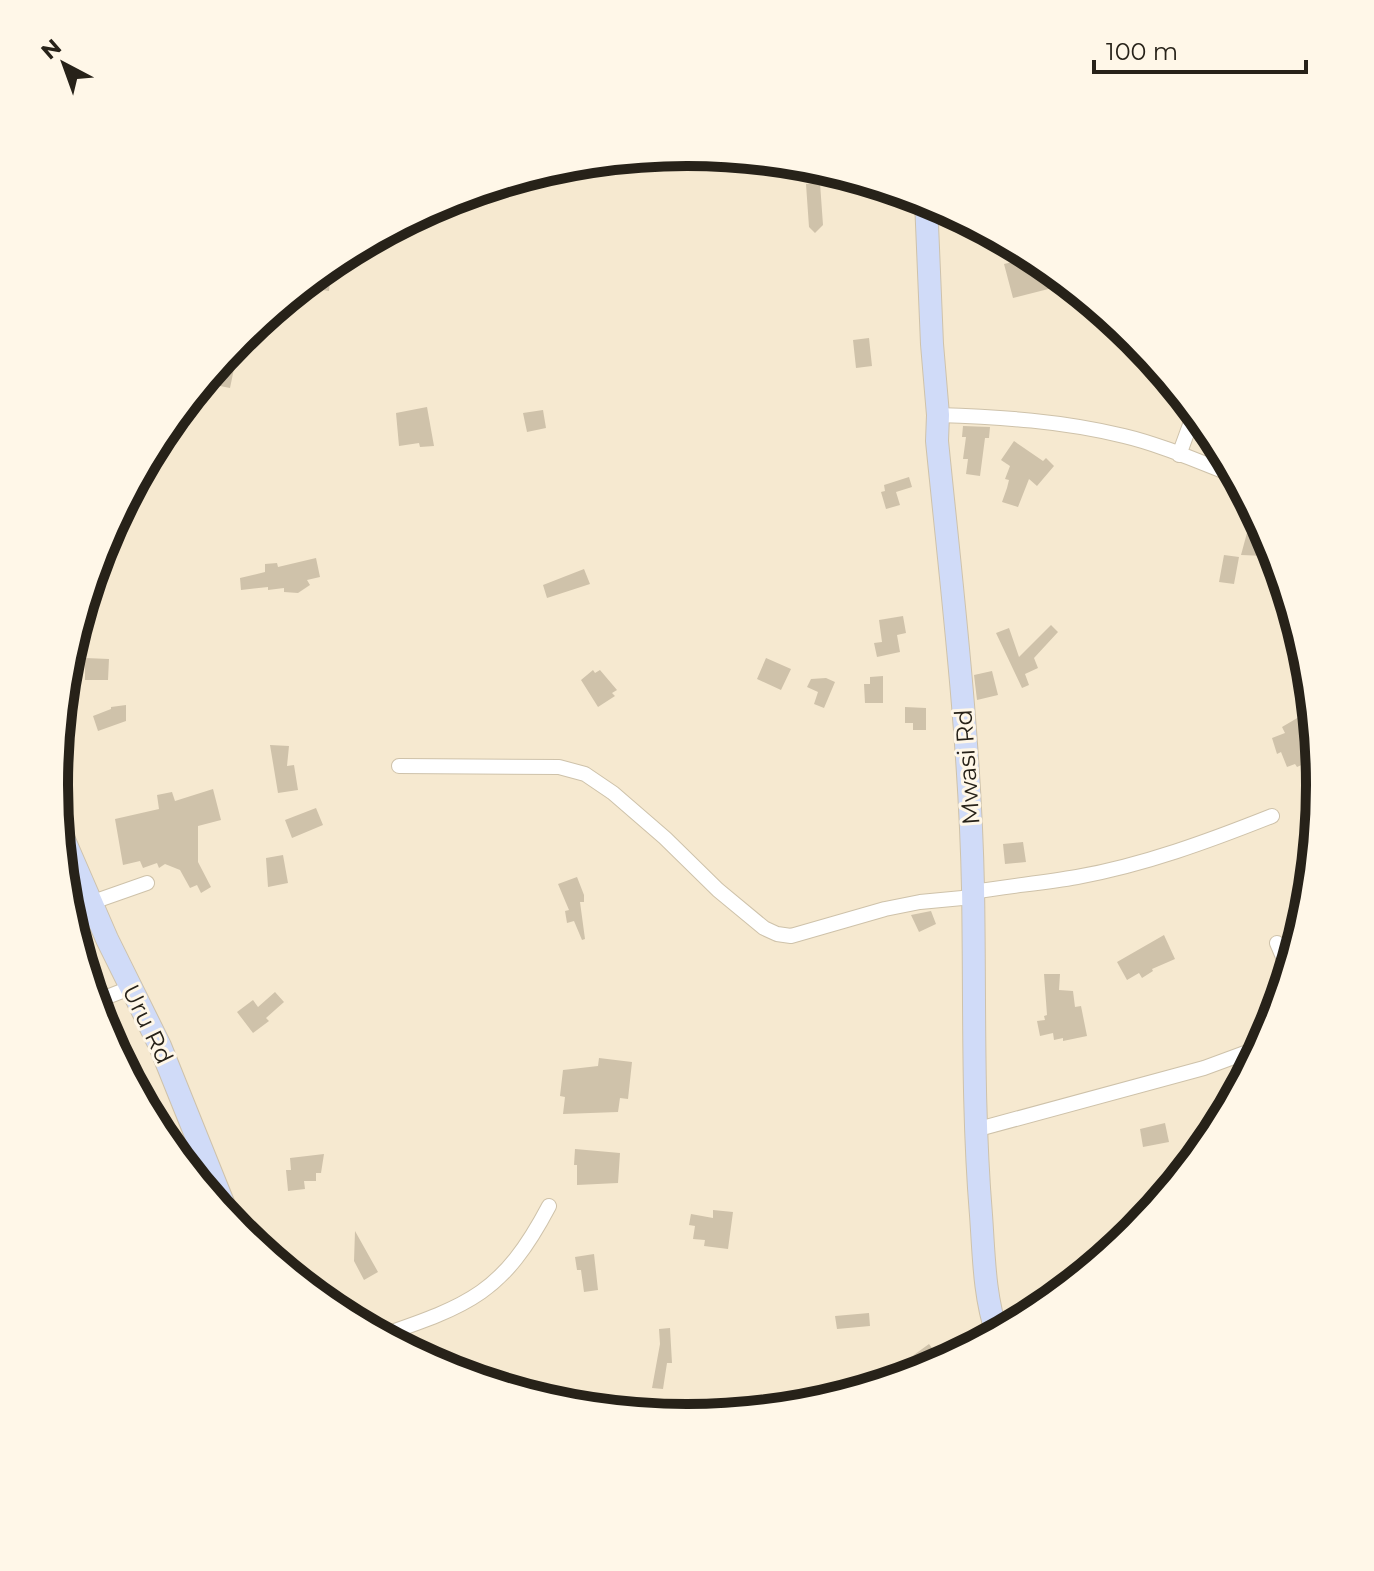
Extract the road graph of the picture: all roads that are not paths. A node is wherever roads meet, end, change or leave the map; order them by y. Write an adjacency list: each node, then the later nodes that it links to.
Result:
1 (927, 215): 2 (street, Mwasi Rd)
2 (938, 415): 4 (street); 10 (street, Mwasi Rd)
3 (1190, 425): 4 (street)
4 (1179, 455): 5 (street)
5 (1219, 470)
6 (399, 766): 10 (street)
7 (1272, 816): 10 (street)
8 (72, 861): 11 (street, Uru Rd)
9 (147, 883): 11 (street)
10 (973, 894): 17 (street, Mwasi Rd)
11 (90, 903): 14 (street, Uru Rd)
12 (1277, 943): 13 (street)
13 (1282, 955)
14 (130, 988): 15 (street); 18 (street, Uru Rd)
15 (106, 997)
16 (1245, 1052): 17 (street)
17 (975, 1130): 20 (street, Mwasi Rd)
18 (217, 1188)
19 (549, 1206): 21 (street)
20 (994, 1323)
21 (394, 1331)

